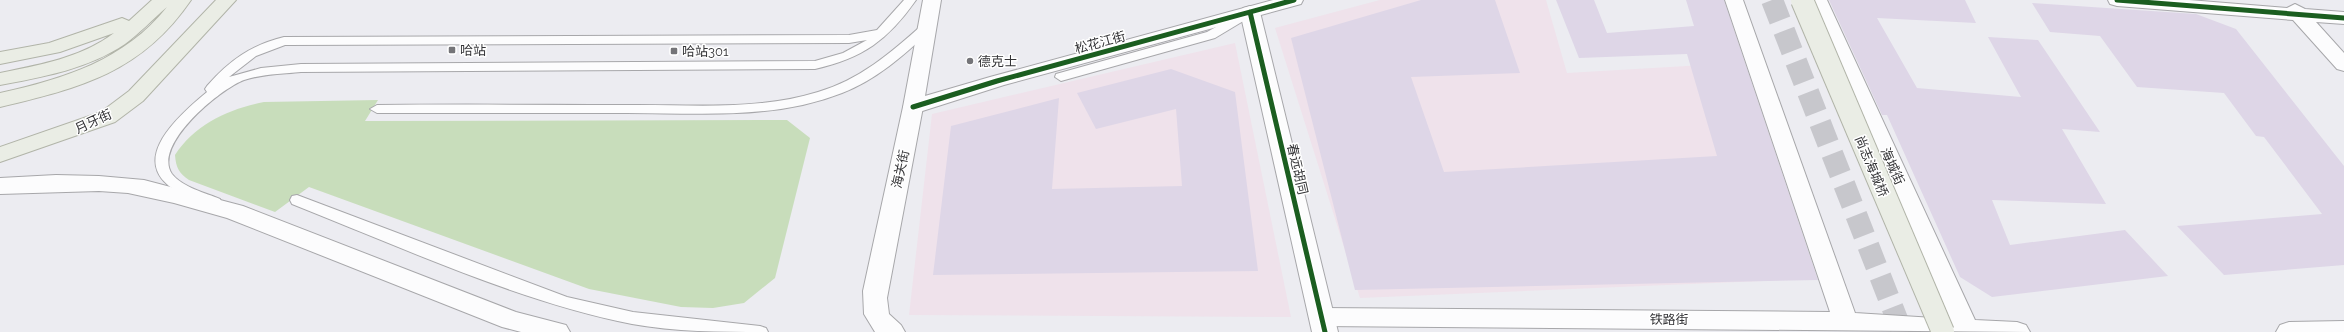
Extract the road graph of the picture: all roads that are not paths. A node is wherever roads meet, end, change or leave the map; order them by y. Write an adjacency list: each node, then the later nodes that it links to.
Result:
1 (163, 0): 17 (main road); 20 (main road)
2 (182, 0): 22 (main road)
3 (227, 0): 25 (main road, 月牙街)
4 (910, 0): 16 (lane)
5 (932, 0): 15 (main road, 海关街)
6 (1294, 0): 12 (main road, 松花江街)
7 (1734, 0): 30 (main road)
8 (1802, 0): 31 (main road, 尚志海城桥, bridge)
9 (1818, 0): 31 (main road, 海城街)
10 (2117, 0): 13 (main road)
11 (2286, 0): 13 (main road)
12 (1250, 12): 19 (lane); 23 (main road, 松花江街); 29 (main road, 春远胡同)
13 (2299, 15): 14 (main road); 18 (main road)
14 (2344, 18)
15 (926, 28): 23 (main road, 海关街); 24 (lane)
16 (883, 33): 21 (lane); 21 (lane)
17 (0, 58)
18 (2344, 65)
19 (1061, 77)
20 (0, 79)
21 (204, 98): 28 (lane)
22 (0, 100)
23 (913, 107): 35 (main road, 海关街)
24 (377, 109)
25 (0, 155)
26 (0, 186): 28 (main road)
27 (298, 200): 34 (lane)
28 (235, 212): 33 (main road)
29 (1323, 324): 30 (main road, 铁路街)
30 (1847, 327): 31 (main road, 铁路街)
31 (1959, 331): 36 (main road, 铁路街)
32 (2344, 331): 37 (main road)
33 (557, 332)
34 (760, 332)
35 (892, 332)
36 (2017, 332)
37 (2289, 332)

